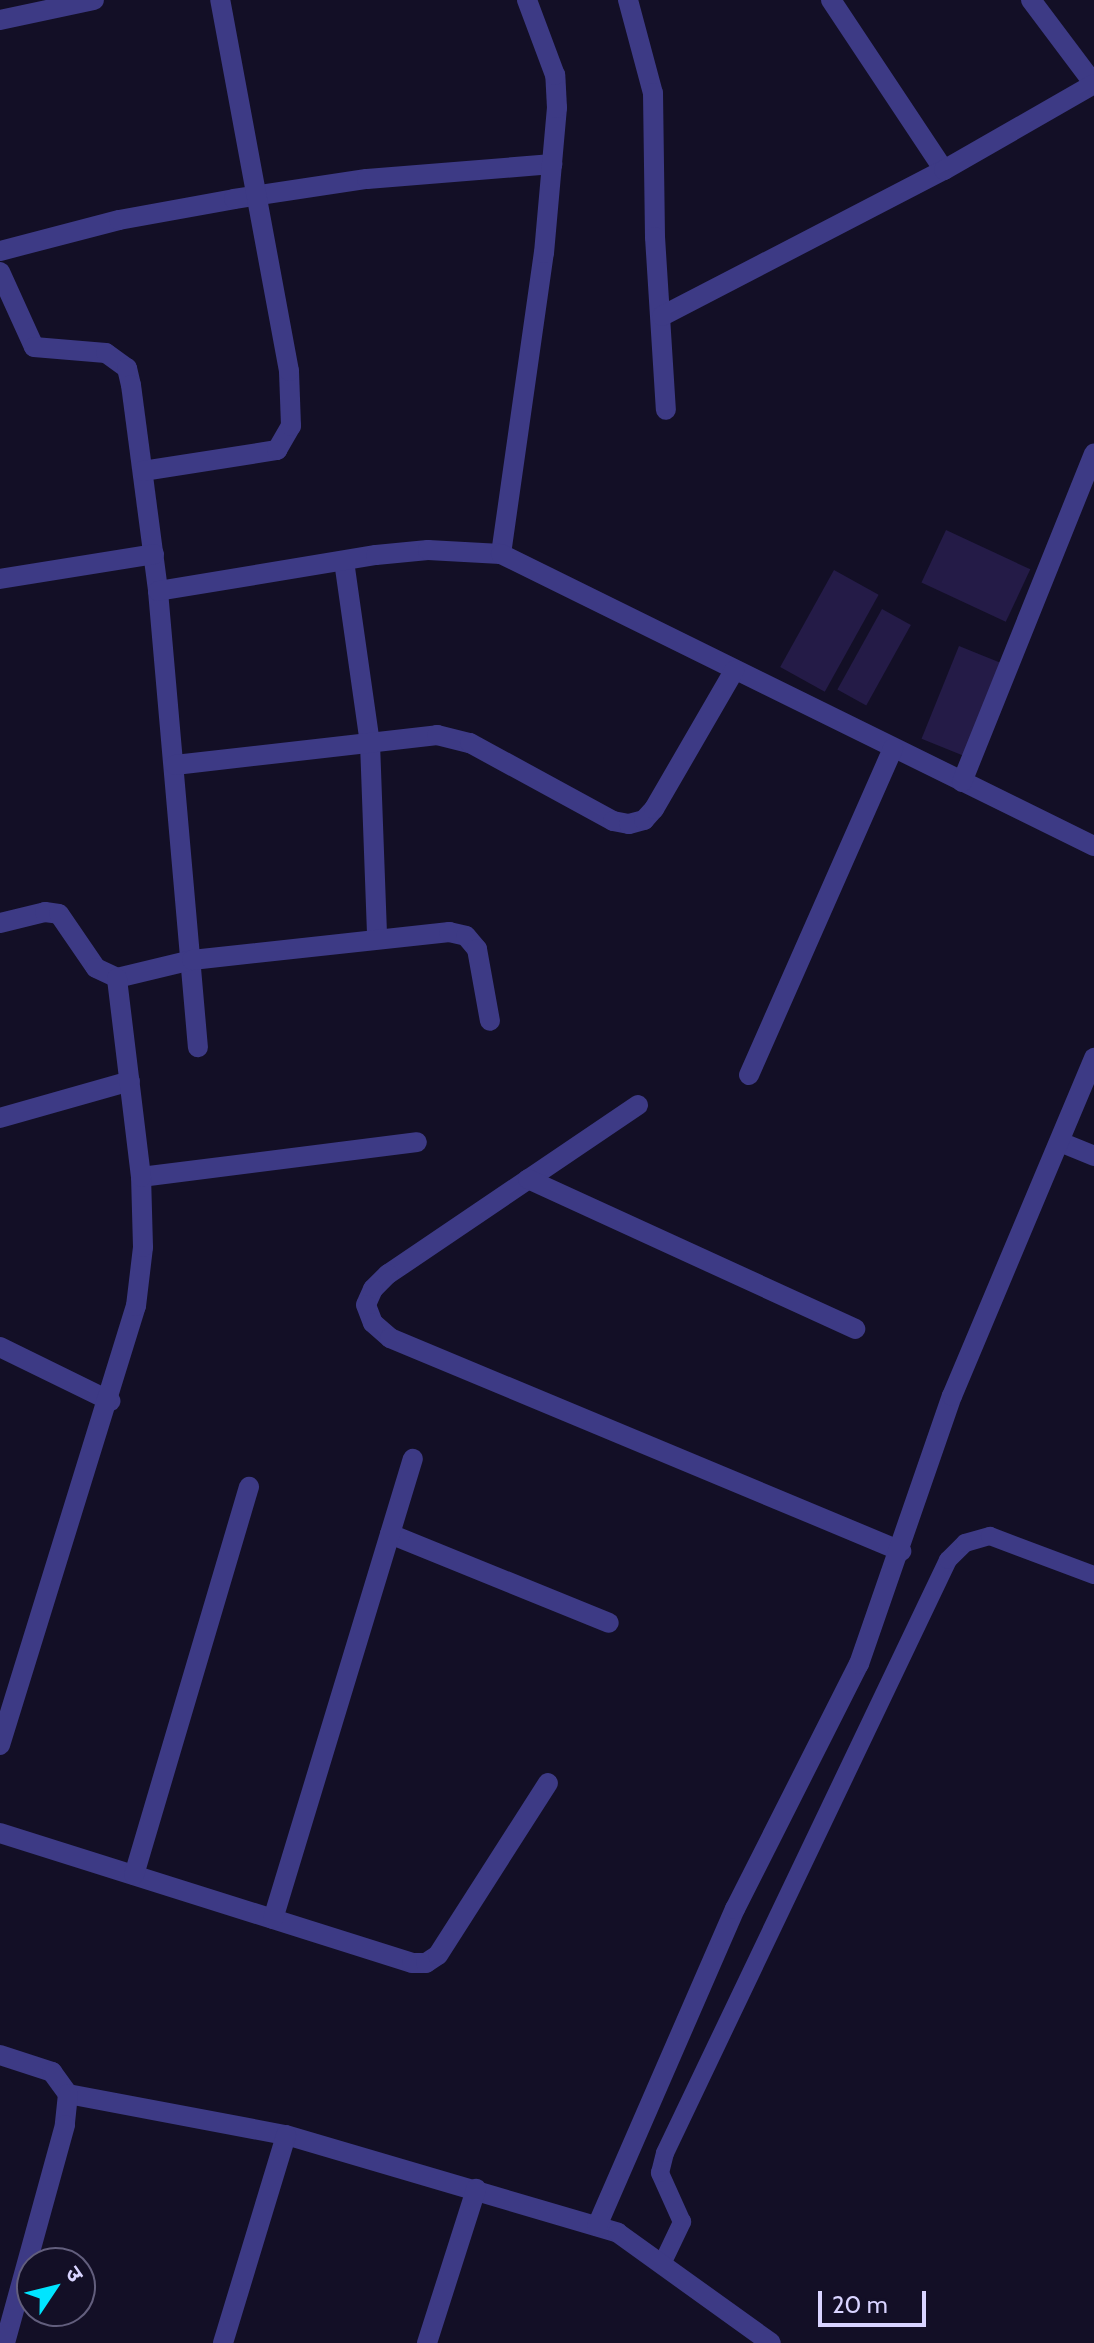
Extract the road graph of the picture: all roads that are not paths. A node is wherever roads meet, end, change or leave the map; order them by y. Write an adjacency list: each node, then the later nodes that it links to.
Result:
1 (94, 0): 7 (street)
2 (220, 0): 11 (street)
3 (527, 0): 9 (street)
4 (628, 0): 14 (street)
5 (831, 0): 10 (street)
6 (1031, 0): 8 (street)
7 (0, 20)
8 (1094, 84): 10 (street)
9 (552, 164): 11 (street); 19 (street)
10 (944, 170): 14 (street)
11 (258, 196): 12 (street); 17 (street)
12 (0, 251)
13 (0, 272): 17 (street)
14 (662, 316): 15 (street)
15 (666, 410)
16 (1094, 454): 27 (street)
17 (143, 471): 18 (street)
18 (154, 554): 21 (street); 22 (street)
19 (501, 554): 20 (street); 23 (street)
20 (344, 561): 22 (street); 24 (street)
21 (0, 579)
22 (158, 591): 26 (street)
23 (734, 671): 24 (street); 25 (street)
24 (370, 743): 26 (street); 30 (street)
25 (893, 748): 27 (street); 36 (street)
26 (175, 765): 31 (street)
27 (962, 782): 28 (street)
28 (1094, 846)
29 (0, 923): 32 (street)
30 (377, 936): 31 (street); 33 (street)
31 (192, 960): 32 (street); 34 (street)
32 (117, 978): 37 (street)
33 (490, 1021)
34 (198, 1047)
35 (1094, 1058): 41 (street)
36 (749, 1075)
37 (130, 1081): 39 (street); 43 (street)
38 (638, 1105): 44 (street)
39 (0, 1118)
40 (417, 1142): 43 (street)
41 (1060, 1142): 42 (street); 51 (street)
42 (1094, 1156)
43 (141, 1177): 47 (street)
44 (528, 1179): 45 (street); 51 (street)
45 (855, 1329)
46 (0, 1347): 47 (street)
47 (110, 1401): 54 (street)
48 (413, 1459): 50 (street)
49 (249, 1487): 57 (street)
50 (390, 1534): 53 (street); 58 (street)
51 (901, 1551): 63 (street)
52 (1094, 1575): 64 (lane)
53 (609, 1623)
54 (0, 1745)
55 (548, 1783): 58 (street)
56 (0, 1833): 57 (street)
57 (134, 1875): 58 (street)
58 (273, 1919)
59 (0, 2055): 60 (street)
60 (68, 2094): 61 (street); 65 (street)
61 (286, 2135): 62 (street); 66 (street)
62 (476, 2189): 63 (street); 67 (street)
63 (597, 2226): 64 (street)
64 (662, 2264): 68 (street)
65 (5, 2343)
66 (223, 2343)
67 (427, 2343)
68 (771, 2343)

